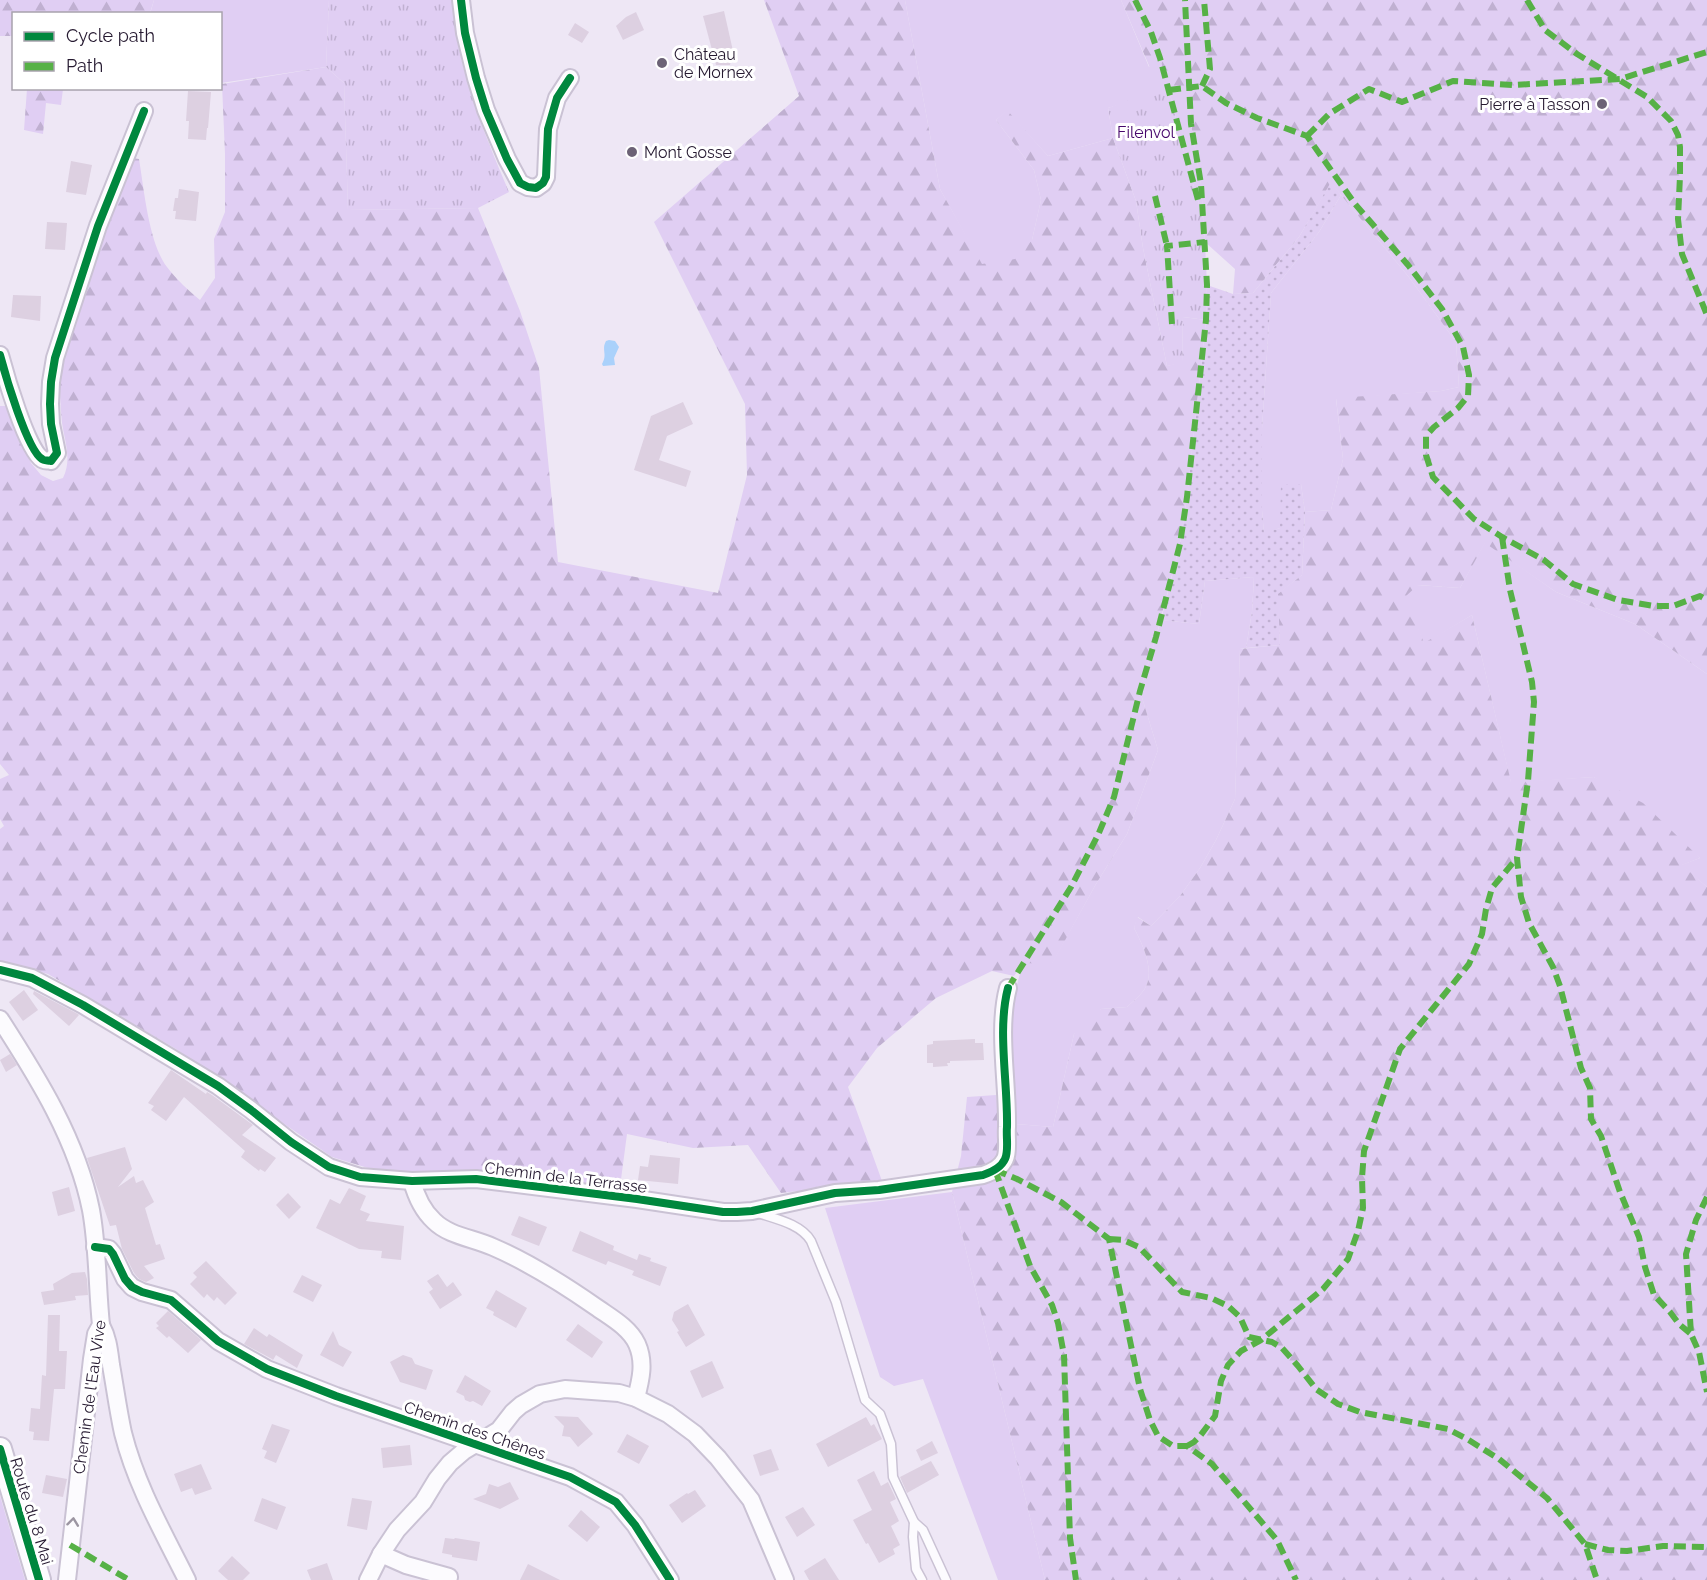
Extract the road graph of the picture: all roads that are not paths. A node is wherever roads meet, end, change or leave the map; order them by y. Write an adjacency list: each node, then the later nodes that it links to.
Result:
1 (461, 0): 2 (street)
2 (570, 78)
3 (144, 111): 4 (street)
4 (0, 355)
5 (0, 970): 8 (street, Chemin de la Terrasse)
6 (1008, 988): 9 (street, Chemin de la Terrasse)
7 (0, 1019): 10 (street, Chemin de l'Eau Vive)
8 (412, 1181): 9 (street, Chemin de la Terrasse); 12 (street)
9 (752, 1210): 15 (lane)
10 (95, 1247): 11 (street, Chemin de l'Eau Vive); 13 (street, Chemin des Chênes)
11 (101, 1325): 19 (street, Chemin de l'Eau Vive, one-way to 11); 20 (street)
12 (636, 1398): 13 (street, Chemin des Chênes); 23 (street, Chemin des Chênes)
13 (475, 1444): 16 (street, Chemin des Chênes); 22 (street, Chemin des Chênes)
14 (0, 1449): 18 (main road, Route du 8 Mai)
15 (915, 1522): 24 (lane); 25 (lane)
16 (381, 1554): 17 (street); 21 (street, Chemin des Chênes)
17 (449, 1577)
18 (39, 1580)
19 (67, 1580)
20 (187, 1580)
21 (368, 1580)
22 (670, 1580)
23 (785, 1580)
24 (922, 1580)
25 (946, 1580)

